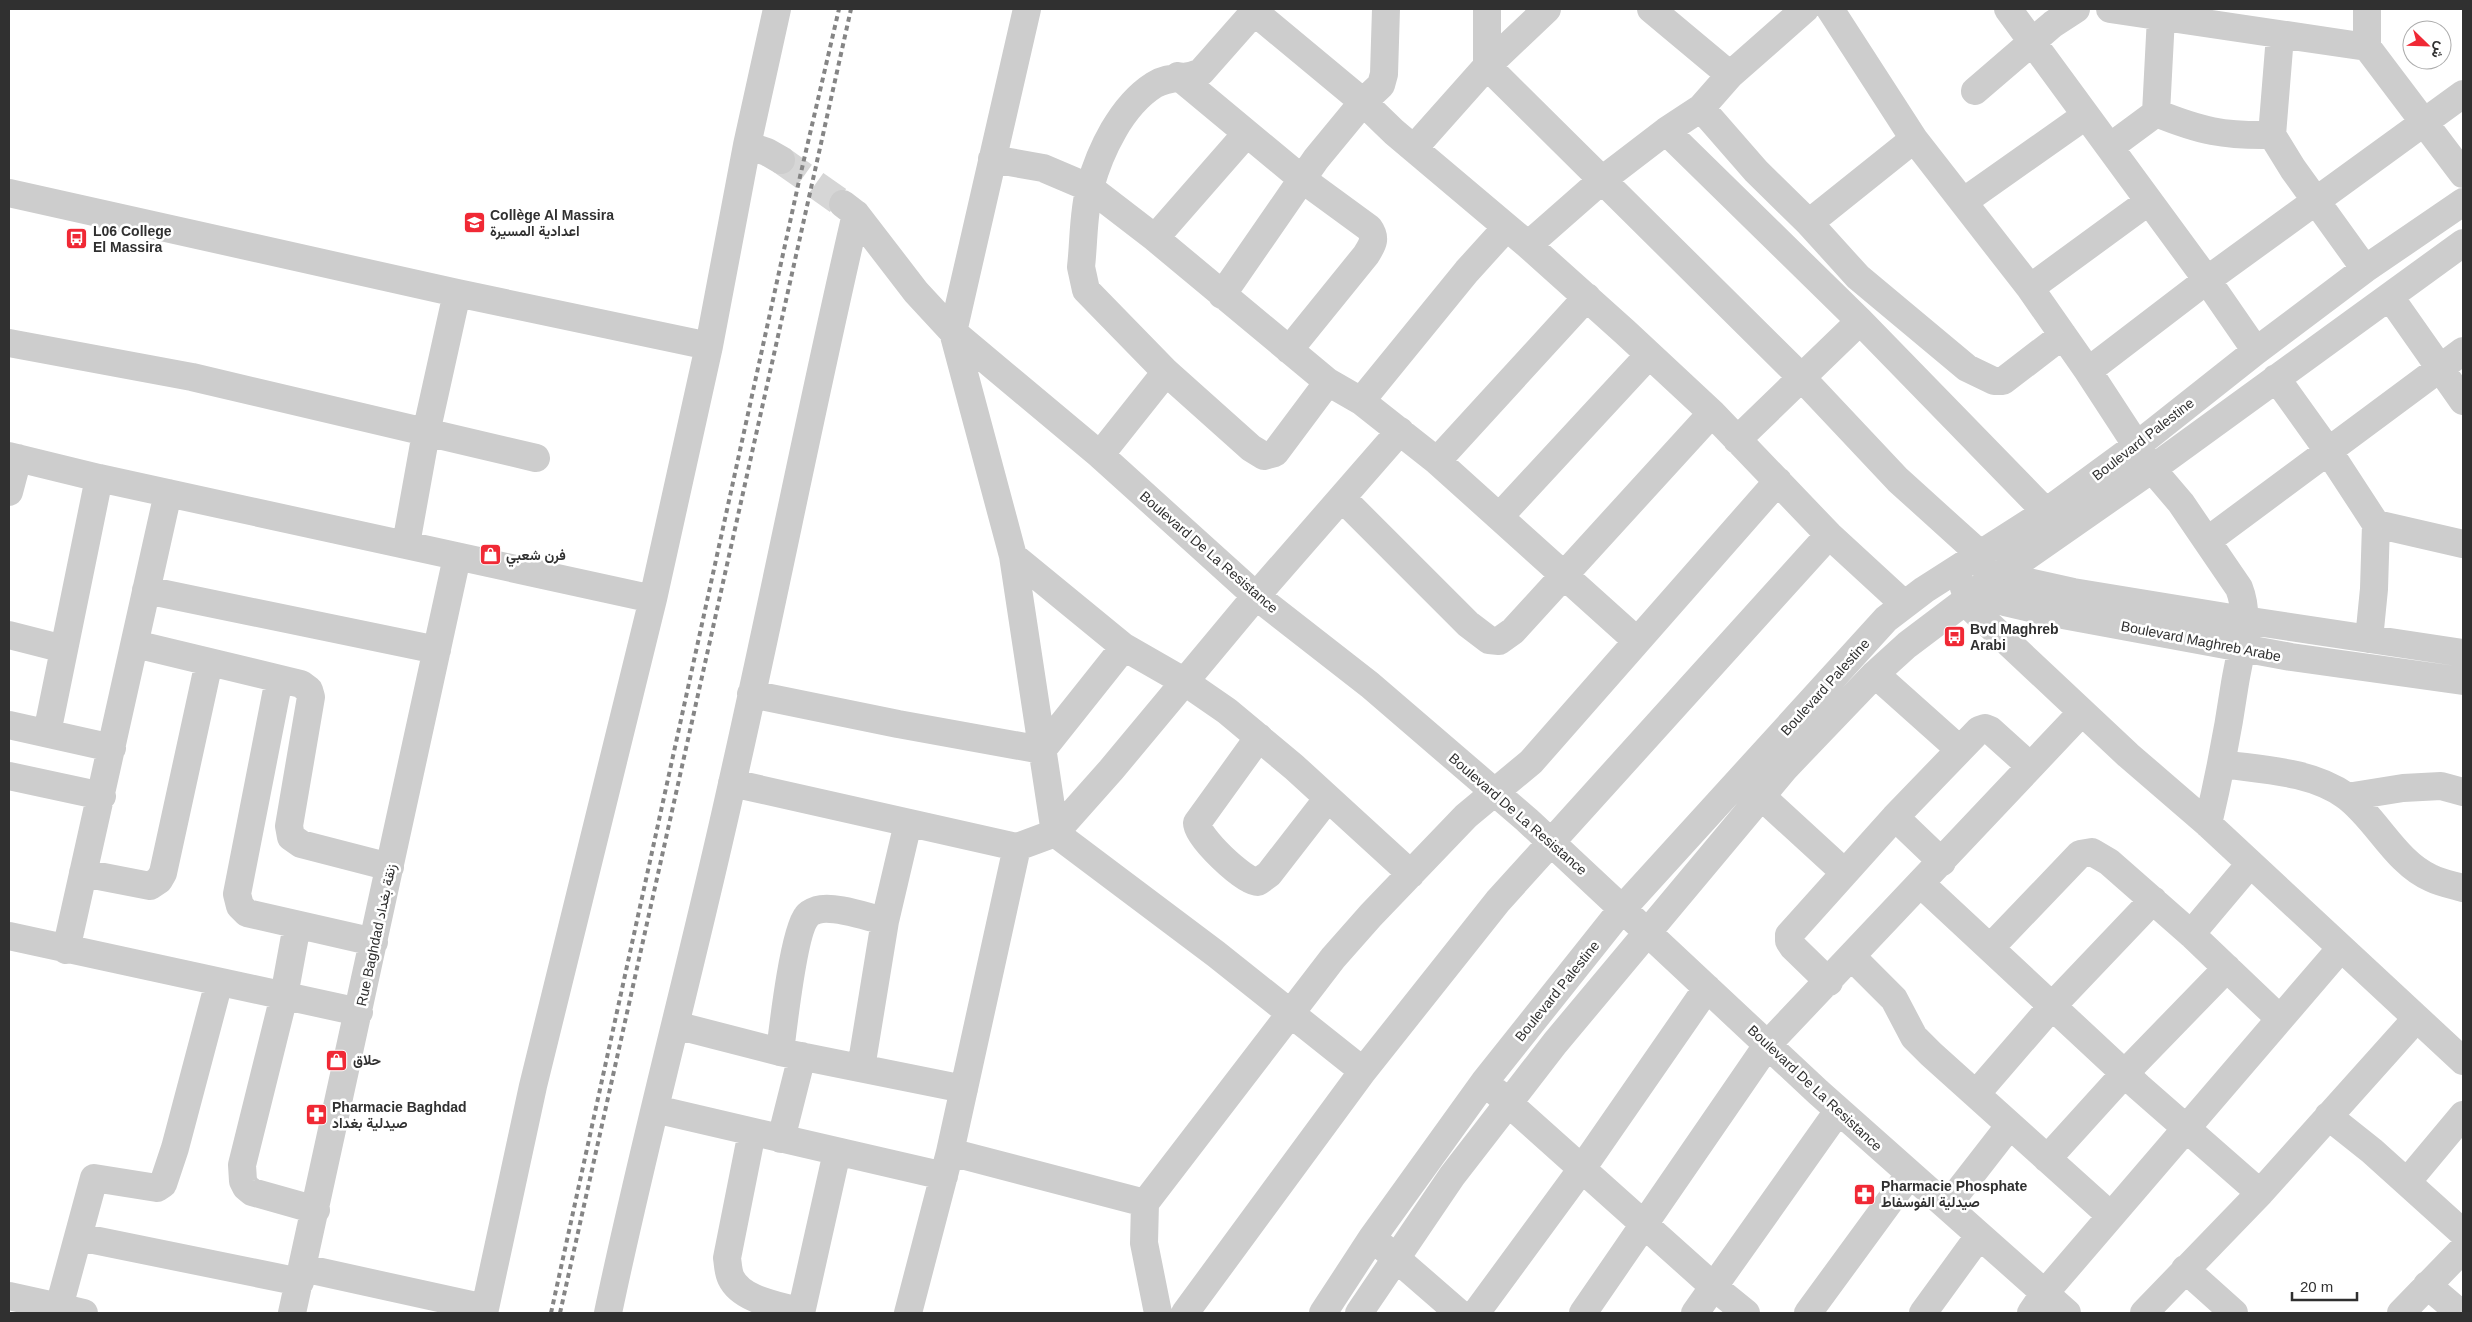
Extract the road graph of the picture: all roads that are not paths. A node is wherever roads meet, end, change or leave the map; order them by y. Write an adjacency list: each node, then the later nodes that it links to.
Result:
1 (777, 9): 32 (street)
2 (1027, 9): 35 (street)
3 (1386, 9): 23 (street)
4 (1487, 9): 18 (street)
5 (1547, 9): 18 (street)
6 (1651, 9): 19 (street)
7 (1805, 9): 19 (street)
8 (2008, 9): 16 (street)
9 (2076, 9): 16 (street)
10 (2110, 9): 14 (street)
11 (2366, 9): 17 (street)
12 (1253, 10): 20 (street); 23 (street)
13 (1836, 10): 31 (street)
14 (2161, 17): 15 (street); 25 (street)
15 (2280, 36): 17 (street); 30 (street)
16 (2032, 42): 21 (street); 26 (street)
17 (2367, 48): 27 (street)
18 (1487, 66): 34 (street); 39 (street, Boulevard Maghreb Arabe)
19 (1730, 75): 24 (street)
20 (1178, 76): 29 (street); 40 (street)
21 (1975, 91)
22 (2463, 94): 27 (street)
23 (1363, 102): 34 (street); 38 (street)
24 (1701, 108): 28 (street); 46 (street)
25 (2156, 113): 30 (street); 33 (street)
26 (2085, 116): 33 (street); 44 (street)
27 (2425, 122): 37 (street); 43 (street)
28 (1666, 131): 39 (street); 58 (street)
29 (1246, 134): 38 (street); 48 (street)
30 (2272, 135): 43 (street)
31 (1914, 139): 44 (street); 46 (street)
32 (747, 145): 36 (street); 62 (street)
33 (2110, 146): 42 (street)
34 (1414, 148): 47 (street)
35 (992, 159): 40 (street); 59 (street)
36 (780, 160)
37 (2463, 174)
38 (1302, 179): 55 (street); 63 (street)
39 (1602, 180): 50 (street); 70 (street, Boulevard Maghreb Arabe)
40 (1090, 188): 48 (street); 69 (street)
41 (9, 193): 54 (street)
42 (2149, 200): 52 (street); 53 (street)
43 (2318, 201): 51 (street); 52 (street)
44 (1963, 202): 53 (street)
45 (2463, 202): 51 (street, Boulevard Palestine)
46 (1809, 223): 60 (street)
47 (1506, 228): 50 (street); 73 (street)
48 (1154, 238): 55 (street)
49 (2463, 243): 57 (street, Boulevard Palestine)
50 (1528, 245): 56 (street)
51 (2365, 269): 64 (street, Boulevard Palestine)
52 (2207, 280): 64 (street); 68 (street)
53 (2030, 288): 60 (street)
54 (457, 293): 62 (street); 77 (street)
55 (1222, 295): 63 (street)
56 (1587, 297): 66 (street); 84 (street)
57 (2390, 297): 67 (street); 71 (street, Boulevard Palestine)
58 (1860, 322): 70 (street); 91 (street)
59 (953, 332): 81 (street, Boulevard De La Resistance); 98 (street); 122 (street, Boulevard De La Resistance)
60 (2063, 335): 68 (street)
61 (9, 344): 77 (street)
62 (709, 346): 105 (street)
63 (1289, 350): 72 (street)
64 (2256, 351): 79 (street, Boulevard Palestine)
65 (2463, 351): 67 (street)
66 (1650, 355): 75 (street); 92 (street)
67 (2440, 368): 74 (street); 80 (street)
68 (2088, 371): 79 (street)
69 (1166, 372): 72 (street); 81 (street)
70 (1801, 377): 78 (street); 100 (street, Boulevard Maghreb Arabe)
71 (2276, 378): 80 (street); 85 (street, Boulevard Palestine)
72 (1328, 382): 73 (street)
73 (1361, 400): 76 (street)
74 (2463, 401)
75 (1712, 413): 78 (street); 101 (street)
76 (1400, 432): 84 (street); 90 (street)
77 (426, 433): 83 (street); 96 (street)
78 (1737, 440): 87 (street)
79 (2136, 446): 85 (street); 91 (street, Boulevard Palestine)
80 (2329, 452): 93 (street); 95 (street)
81 (1100, 455): 104 (street, Boulevard De La Resistance)
82 (13, 457): 86 (street); 88 (street)
83 (536, 458)
84 (1437, 461): 92 (street)
85 (2152, 469): 95 (street); 103 (street, Boulevard Palestine)
86 (99, 478): 89 (street); 114 (street)
87 (1778, 481): 94 (street); 110 (street)
88 (9, 492)
89 (168, 493): 96 (street); 102 (street)
90 (1342, 498): 101 (street); 104 (street)
91 (2046, 512): 100 (street, Boulevard Palestine)
92 (1500, 516): 101 (street)
93 (2376, 524): 97 (street); 109 (street)
94 (1830, 535): 106 (street); 144 (street)
95 (2207, 541): 107 (street)
96 (406, 544): 99 (street)
97 (2463, 544)
98 (1013, 556): 112 (street); 129 (street)
99 (457, 557): 105 (street); 115 (street, Rue Baghdad زنقة بغداد)
100 (1963, 566): 103 (street, Boulevard Maghreb Arabe); 106 (street, Boulevard Palestine)
101 (1564, 574): 110 (street)
102 (146, 590): 111 (street); 115 (street)
103 (1980, 591): 107 (street, Boulevard Maghreb Arabe); 113 (street, Boulevard Maghreb Arabe); 118 (street, Boulevard Palestine); 123 (street)
104 (1256, 596): 121 (street); 134 (street, Boulevard De La Resistance)
105 (653, 599): 220 (street)
106 (1904, 604): 155 (street, Boulevard Palestine)
107 (2244, 620): 109 (street, Boulevard Maghreb Arabe); 113 (street)
108 (9, 635): 114 (street)
109 (2369, 639): 116 (street, Boulevard Maghreb Arabe)
110 (1637, 641): 134 (street)
111 (134, 644): 117 (street); 127 (street)
112 (1124, 647): 121 (street); 129 (street)
113 (2240, 648): 120 (street, Boulevard Maghreb Arabe); 130 (street)
114 (64, 649): 125 (street)
115 (437, 650): 148 (street, Rue Baghdad زنقة بغداد)
116 (2463, 653)
117 (209, 662): 119 (street); 150 (street)
118 (1875, 674): 128 (street); 137 (street, Boulevard Palestine)
119 (279, 678): 148 (street); 157 (street)
120 (2463, 681)
121 (1185, 682): 126 (street); 143 (street)
122 (751, 694): 129 (street); 133 (street)
123 (2082, 712): 131 (street); 142 (street)
124 (9, 725): 125 (street)
125 (47, 733): 127 (street)
126 (1259, 737): 139 (street); 139 (street)
127 (112, 748): 136 (street)
128 (1959, 748): 131 (street); 140 (street)
129 (1042, 750): 143 (street)
130 (2222, 764): 138 (street); 142 (street)
131 (2030, 766): 146 (street)
132 (9, 776): 136 (street)
133 (732, 783): 141 (street); 176 (street)
134 (1495, 792): 144 (street, Boulevard De La Resistance); 151 (street)
135 (2463, 792): 138 (street)
136 (102, 796): 150 (street)
137 (1761, 796): 149 (street); 158 (street, Boulevard Palestine)
138 (2347, 797): 153 (street)
139 (1328, 798): 151 (street)
140 (1895, 817): 146 (street); 149 (street)
141 (908, 823): 145 (street); 156 (street)
142 (2208, 824): 147 (street)
143 (1055, 833): 145 (street); 173 (street)
144 (1550, 841): 155 (street, Boulevard De La Resistance); 181 (street)
145 (1017, 847): 184 (street)
146 (1942, 862): 152 (street)
147 (2250, 864): 159 (street); 163 (street)
148 (390, 867): 161 (street, Rue Baghdad زنقة بغداد)
149 (1844, 872): 168 (street)
150 (83, 873): 164 (street)
151 (1411, 874): 173 (street)
152 (1921, 884): 162 (street); 165 (street)
153 (2463, 888)
154 (2153, 900): 159 (street); 162 (street); 171 (street)
155 (1622, 909): 158 (street, Boulevard De La Resistance); 183 (street, Boulevard Palestine)
156 (885, 921): 178 (street); 180 (street)
157 (297, 925): 161 (street); 170 (street)
158 (1647, 934): 169 (street, Boulevard De La Resistance); 186 (street, Boulevard Palestine)
159 (2191, 934): 166 (street)
160 (9, 936): 164 (street)
161 (374, 942): 172 (street, Rue Baghdad زنقة بغداد)
162 (1991, 947): 171 (street)
163 (2341, 948): 174 (street); 175 (street)
164 (66, 950): 167 (street)
165 (1852, 957): 168 (street); 185 (street)
166 (2227, 968): 174 (street); 182 (street)
167 (218, 982): 170 (street); 209 (street)
168 (1829, 982): 177 (street)
169 (1707, 988): 177 (street, Boulevard De La Resistance); 198 (street)
170 (284, 996): 172 (street); 204 (street)
171 (2053, 1005): 182 (street); 185 (street)
172 (359, 1012): 204 (street, Rue Baghdad زنقة بغداد)
173 (1291, 1012): 181 (street); 202 (street)
174 (2280, 1019): 192 (street)
175 (2416, 1019): 179 (street); 190 (street)
176 (675, 1025): 178 (street); 187 (street)
177 (1768, 1044): 188 (street, Boulevard De La Resistance); 206 (street)
178 (791, 1054): 180 (street); 194 (street)
179 (2463, 1061)
180 (860, 1068): 184 (street)
181 (1363, 1071): 226 (street)
182 (2125, 1073): 192 (street); 196 (street)
183 (1485, 1081): 186 (street); 210 (street, Boulevard Palestine)
184 (964, 1089): 197 (street)
185 (1976, 1094): 191 (street)
186 (1508, 1104): 198 (street); 212 (street, Boulevard Palestine)
187 (655, 1109): 193 (street); 222 (street)
188 (1838, 1111): 199 (street, Boulevard De La Resistance); 216 (street)
189 (2463, 1115): 200 (street)
190 (2328, 1116): 200 (street); 201 (street)
191 (2010, 1125): 196 (street); 203 (street)
192 (2186, 1129): 201 (street); 205 (street)
193 (752, 1132): 194 (street); 223 (street)
194 (781, 1139): 195 (street)
195 (837, 1152): 197 (street); 223 (street)
196 (2047, 1159): 205 (street)
197 (947, 1164): 202 (street); 224 (street)
198 (1581, 1170): 206 (street); 230 (street)
199 (1910, 1175): 203 (street, Boulevard De La Resistance); 234 (street)
200 (2407, 1182): 207 (street)
201 (2260, 1193): 213 (street)
202 (1145, 1203): 225 (street)
203 (1947, 1206): 208 (street, Boulevard De La Resistance)
204 (316, 1210): 214 (street, Rue Baghdad زنقة بغداد)
205 (2110, 1216): 218 (street)
206 (1644, 1224): 216 (street); 231 (street)
207 (2463, 1233)
208 (1979, 1236): 218 (street, Boulevard De La Resistance); 235 (street)
209 (79, 1237): 214 (street); 219 (street)
210 (1372, 1238): 212 (street); 227 (street, Boulevard Palestine)
211 (2463, 1249): 215 (street)
212 (1396, 1258): 228 (street, Boulevard Palestine); 229 (street)
213 (2186, 1269): 237 (street); 238 (street)
214 (302, 1275): 220 (street); 221 (street, Rue Baghdad زنقة بغداد)
215 (2427, 1285): 239 (street); 240 (street)
216 (1714, 1287): 232 (street); 233 (street)
217 (9, 1296): 219 (street)
218 (2038, 1304): 236 (street, Boulevard De La Resistance)
219 (67, 1311)
220 (485, 1311)
221 (292, 1313)
222 (608, 1313)
223 (801, 1313)
224 (908, 1313)
225 (1158, 1313)
226 (1181, 1313)
227 (1323, 1313)
228 (1358, 1313)
229 (1459, 1313)
230 (1476, 1313)
231 (1582, 1313)
232 (1696, 1313)
233 (1746, 1313)
234 (1808, 1313)
235 (1923, 1313)
236 (2067, 1313)
237 (2144, 1313)
238 (2234, 1313)
239 (2401, 1313)
240 (2460, 1313)

